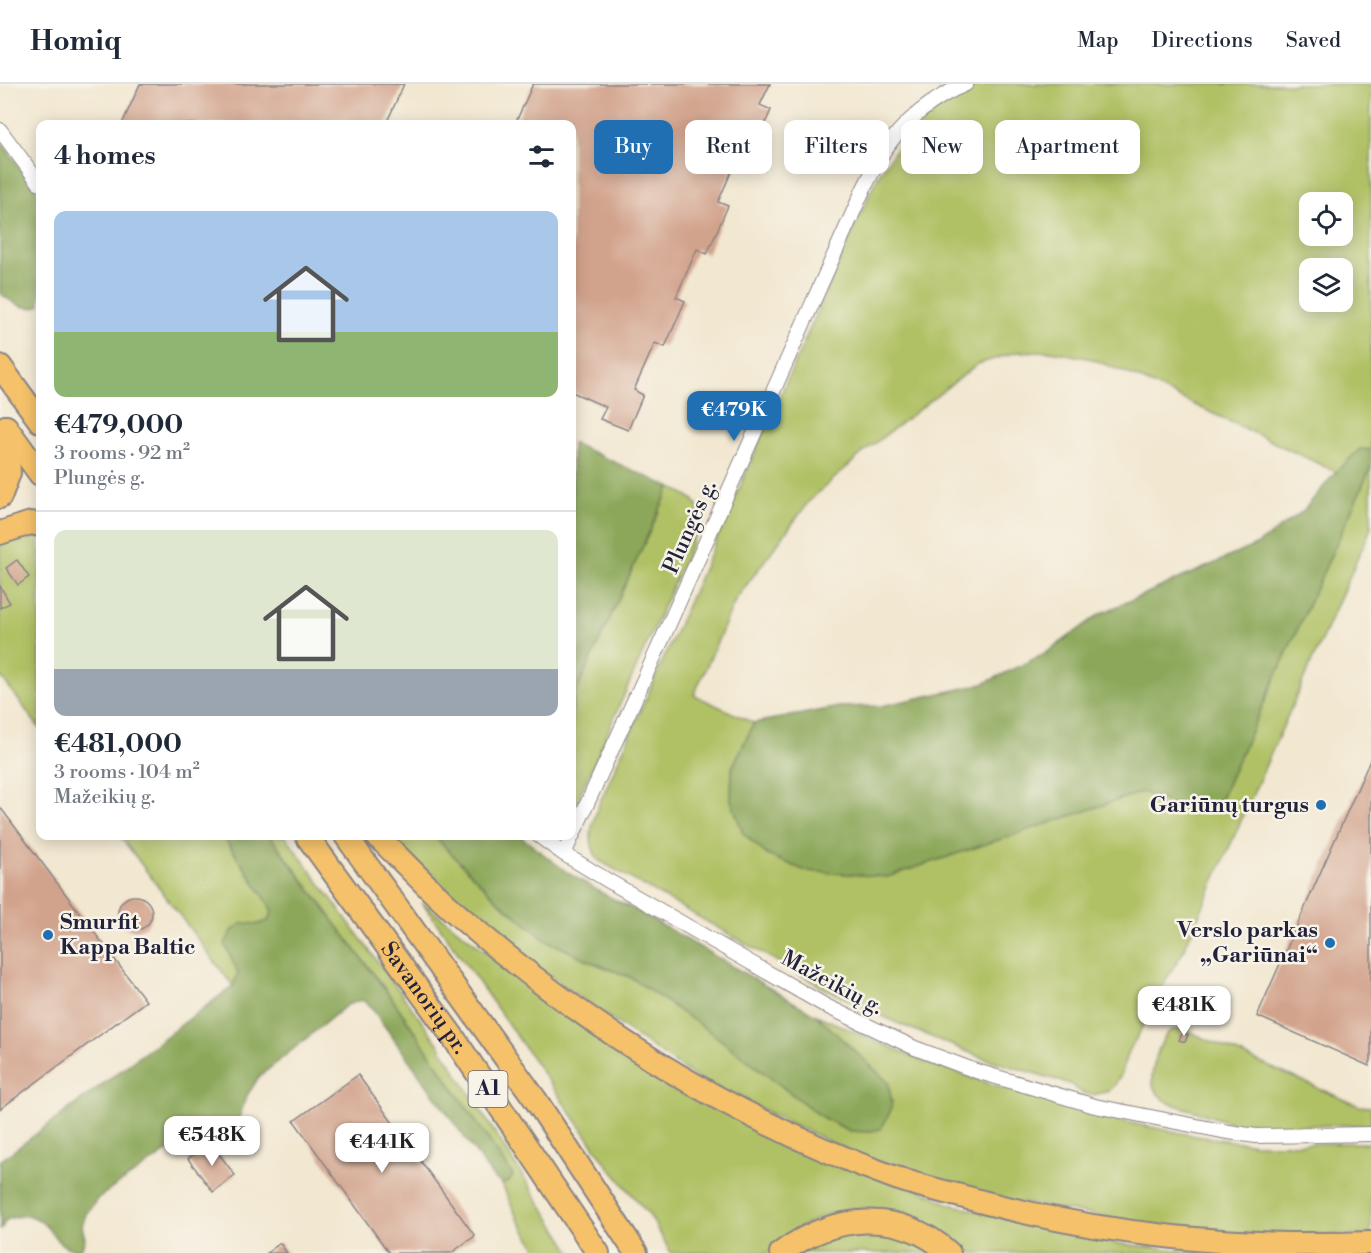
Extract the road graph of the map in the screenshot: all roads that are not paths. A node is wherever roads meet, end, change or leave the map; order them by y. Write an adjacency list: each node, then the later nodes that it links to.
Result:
1 (966, 84): 11 (street, Plungės g.)
2 (0, 130): 3 (street)
3 (36, 179)
4 (0, 366): 5 (highway)
5 (36, 416)
6 (3, 423): 7 (highway); 8 (highway)
7 (36, 468)
8 (0, 497)
9 (36, 524): 10 (highway)
10 (0, 533)
11 (576, 828)
12 (310, 840): 20 (highway, Savanorių pr. / A1)
13 (349, 840): 21 (highway, Savanorių pr. / A1)
14 (381, 840): 19 (highway)
15 (545, 840): 17 (street, Mažeikių g.)
16 (570, 840): 17 (street, Plungės g.)
17 (564, 854): 18 (street, Mažeikių g.)
18 (1371, 1134)
19 (1371, 1243)
20 (597, 1252)
21 (636, 1253)
22 (781, 1253): 23 (highway)
23 (949, 1253)

